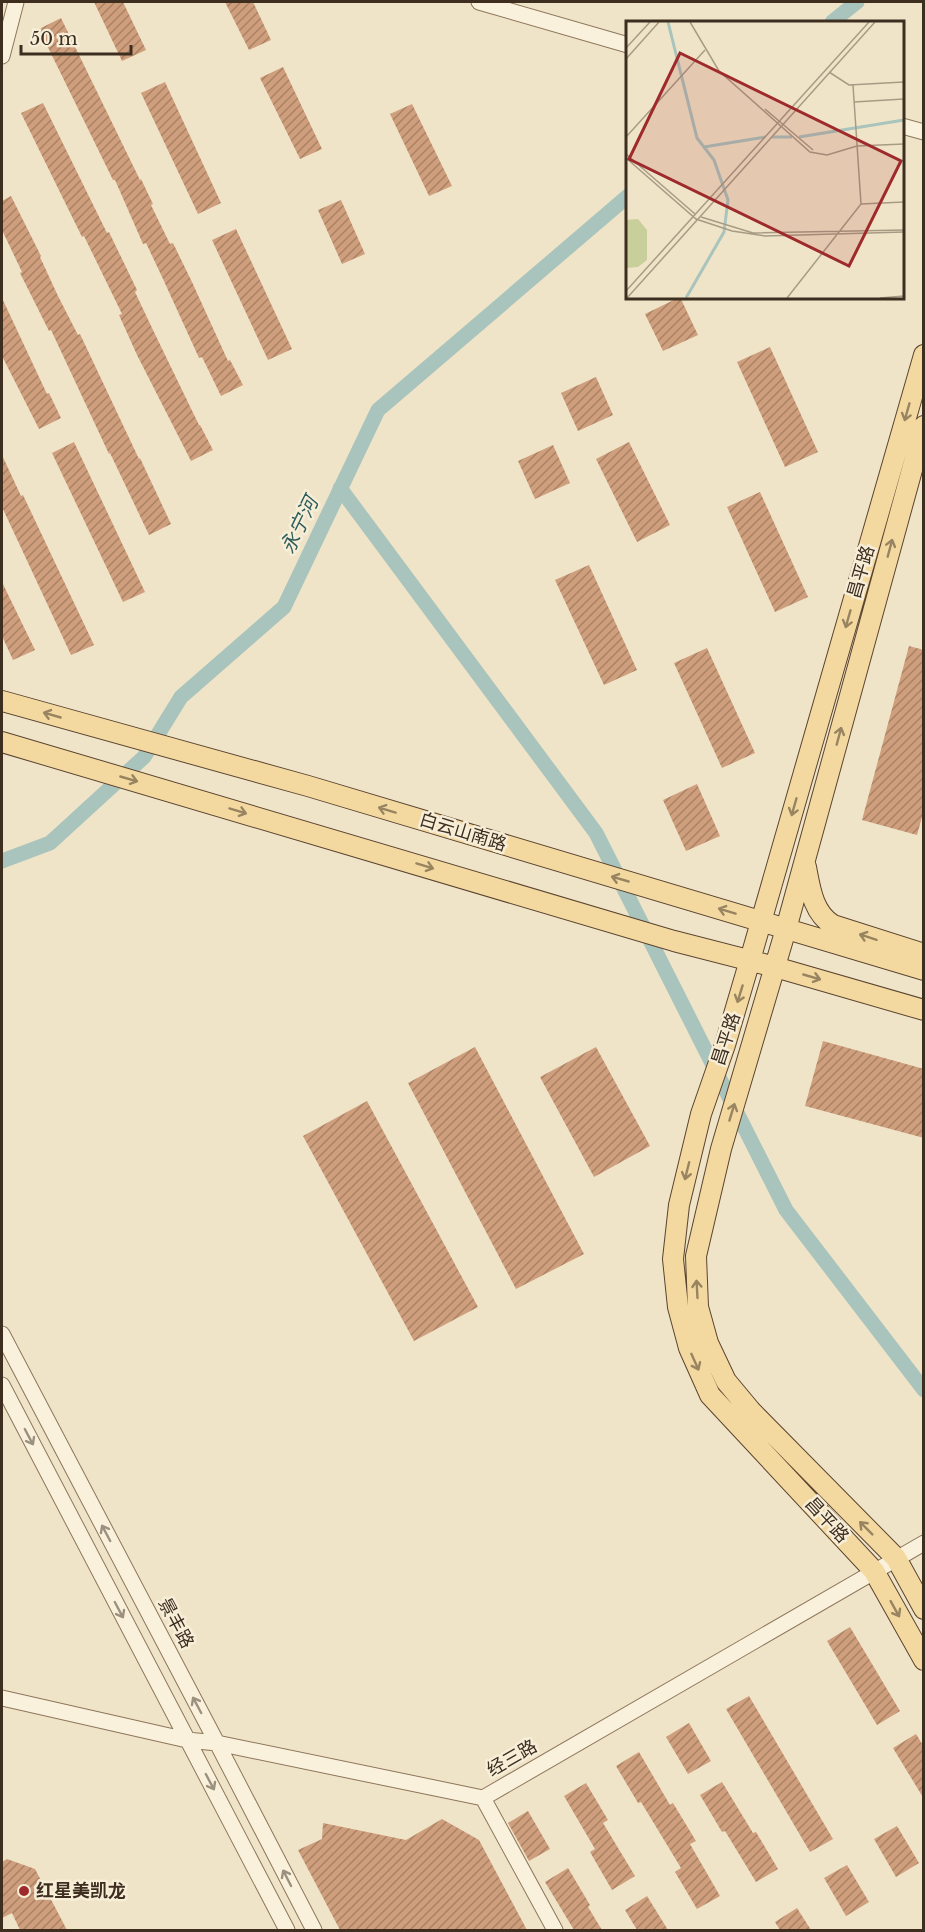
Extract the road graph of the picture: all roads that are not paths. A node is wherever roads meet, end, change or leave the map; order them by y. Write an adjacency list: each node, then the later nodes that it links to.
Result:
1 (16, 2): 4 (street)
2 (479, 2): 3 (street)
3 (626, 44)
4 (2, 56)
5 (904, 126): 6 (street)
6 (924, 132)
7 (924, 356): 12 (main road, 昌平路, one-way to 12)
8 (924, 426): 11 (main road, 昌平路, one-way to 8)
9 (2, 701): 12 (main road, 白云山南路, one-way to 9)
10 (2, 742): 15 (main road, one-way to 15)
11 (805, 861): 13 (main road, 昌平路); 14 (main road, one-way to 11)
12 (761, 921): 13 (main road, 白云山南路); 15 (main road, 昌平路)
13 (786, 929): 16 (main road, 昌平路); 17 (main road, 白云山南路)
14 (924, 954)
15 (750, 960): 16 (main road); 23 (main road, 昌平路, one-way to 23)
16 (775, 967): 18 (main road, one-way to 18); 22 (main road, 昌平路, one-way to 16)
17 (924, 970)
18 (924, 1010)
19 (2, 1335): 28 (street, 景丰路, one-way to 19)
20 (2, 1385): 27 (street, one-way to 27)
21 (924, 1543): 22 (street, 经三路)
22 (896, 1558): 23 (street, 经三路); 24 (main road, 昌平路)
23 (874, 1571): 25 (main road, 昌平路, one-way to 25); 29 (street, 经三路)
24 (924, 1609)
25 (924, 1660)
26 (2, 1698): 27 (street, 经三路)
27 (188, 1740): 28 (street, 经三路); 30 (street, one-way to 30)
28 (217, 1743): 29 (street, 经三路); 31 (street, 景丰路, one-way to 28)
29 (483, 1798): 32 (street)
30 (287, 1930)
31 (314, 1930)
32 (555, 1930)

